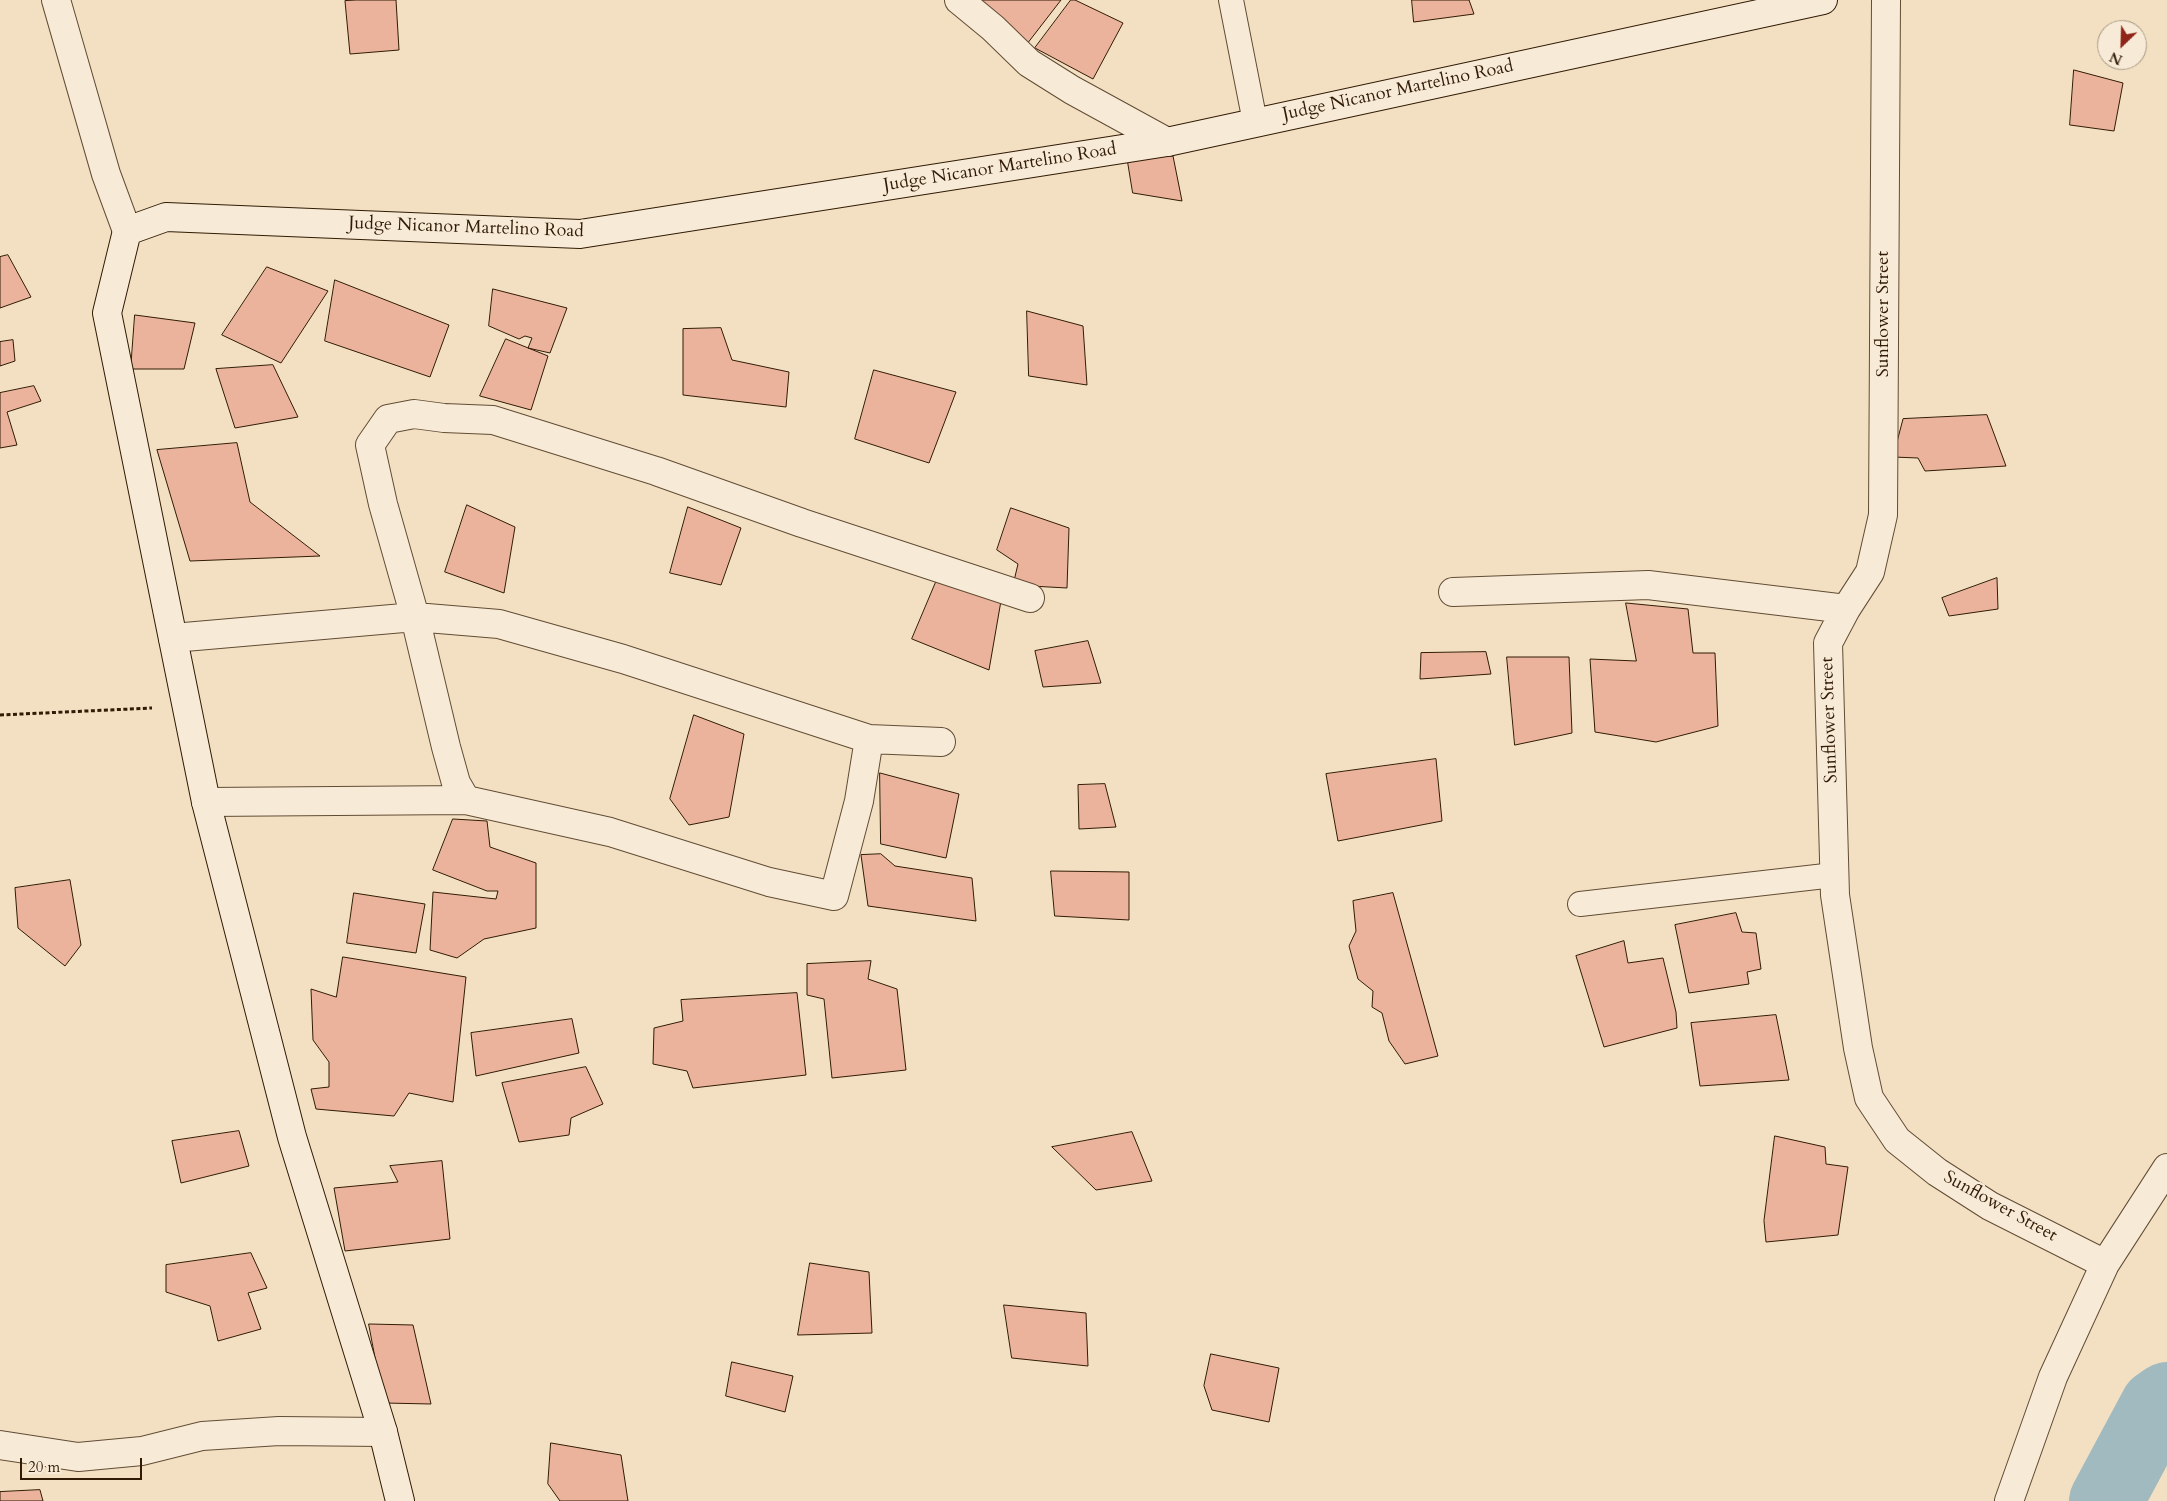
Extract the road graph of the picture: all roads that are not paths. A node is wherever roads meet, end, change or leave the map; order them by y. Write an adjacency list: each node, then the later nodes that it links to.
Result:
1 (56, 0): 8 (street)
2 (959, 0): 7 (street)
3 (1231, 0): 6 (lane)
4 (1824, 0): 6 (street, Judge Nicanor Martelino Road)
5 (1886, 0): 11 (street, Sunflower Street)
6 (1255, 122): 7 (street, Judge Nicanor Martelino Road)
7 (1166, 142): 8 (street, Judge Nicanor Martelino Road)
8 (127, 231): 13 (street)
9 (1453, 592): 11 (street)
10 (1030, 598): 12 (street)
11 (1846, 609): 18 (street, Sunflower Street)
12 (415, 617): 13 (street); 14 (street); 16 (street)
13 (173, 638): 17 (street)
14 (869, 739): 15 (street); 16 (street)
15 (941, 742)
16 (466, 800): 17 (street)
17 (206, 802): 22 (street)
18 (1834, 875): 19 (lane); 21 (street, Sunflower Street)
19 (1580, 904)
20 (2167, 1168): 21 (street)
21 (2105, 1264): 25 (street)
22 (383, 1432): 23 (street); 24 (street)
23 (0, 1445)
24 (400, 1501)
25 (2009, 1501)

